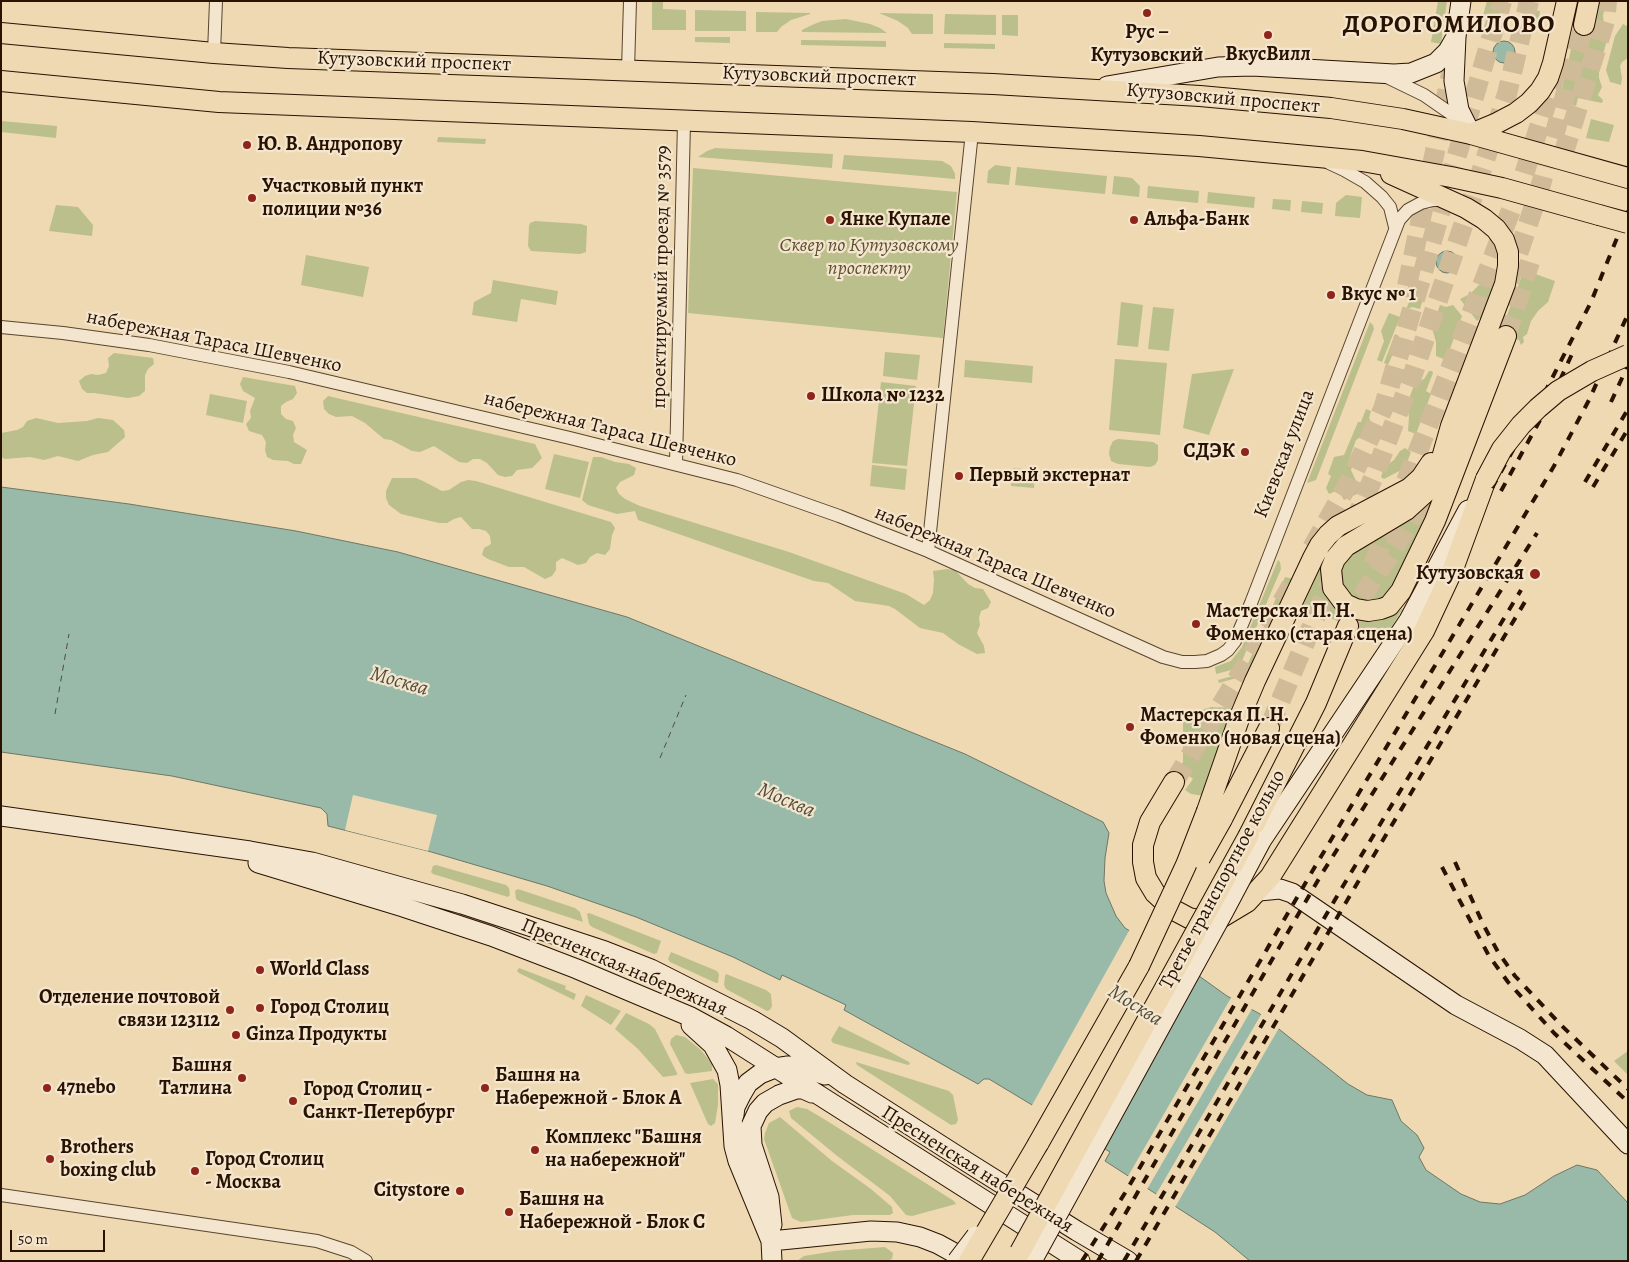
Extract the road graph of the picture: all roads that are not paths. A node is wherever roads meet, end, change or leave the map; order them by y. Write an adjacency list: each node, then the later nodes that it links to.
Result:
1 (216, 1): 9 (street)
2 (630, 1): 10 (street)
3 (1461, 1): 8 (main road)
4 (1565, 1): 16 (main road)
5 (1589, 1): 6 (main road)
6 (1584, 25)
7 (1, 33): 9 (main road, Кутузовский проспект)
8 (1456, 37): 11 (main road); 16 (main road)
9 (214, 53): 10 (main road, Кутузовский проспект)
10 (628, 70): 13 (main road, Кутузовский проспект)
11 (1376, 72): 13 (main road); 16 (street)
12 (1, 81): 14 (main road)
13 (1092, 89): 16 (main road, Кутузовский проспект)
14 (684, 122): 15 (main road); 27 (street, проектируемый проезд № 3579)
15 (972, 132): 17 (main road); 28 (street)
16 (1471, 134): 19 (main road, Кутузовский проспект)
17 (1316, 157): 18 (main road); 22 (street)
18 (1362, 161): 20 (main road); 21 (main road, bridge)
19 (1621, 176)
20 (1448, 200): 22 (street, Киевская улица); 26 (main road)
21 (1628, 223)
22 (1396, 228): 31 (street, Киевская улица)
23 (1, 327): 27 (street, набережная Тараса Шевченко)
24 (1506, 336): 26 (main road)
25 (1628, 355): 29 (main road, bridge)
26 (1452, 426): 34 (main road)
27 (676, 464): 28 (street, набережная Тараса Шевченко)
28 (928, 551): 31 (street, набережная Тараса Шевченко)
29 (1433, 593): 36 (main road); 38 (main road)
30 (1348, 626): 36 (main road, Третье транспортное кольцо)
31 (1182, 662)
32 (1269, 728): 34 (main road, Третье транспортное кольцо)
33 (1174, 782): 38 (main road)
34 (1215, 815): 44 (main road, Третье транспортное кольцо, bridge)
35 (1, 816): 37 (main road, Пресненская набережная)
36 (1255, 838): 53 (main road, Третье транспортное кольцо, bridge); 54 (main road, bridge)
37 (189, 843): 39 (main road, Пресненская набережная); 41 (main road, Пресненская набережная)
38 (1259, 891): 45 (main road)
39 (657, 1002): 40 (main road, Пресненская набережная); 43 (main road)
40 (775, 1068): 41 (main road); 42 (main road, Пресненская набережная); 43 (main road)
41 (845, 1084): 47 (main road, Пресненская набережная)
42 (815, 1094): 48 (main road); 55 (main road, Пресненская набережная)
43 (732, 1134): 48 (main road)
44 (1038, 1144): 51 (main road, bridge); 52 (main road, Третье транспортное кольцо, bridge)
45 (1628, 1144)
46 (1, 1195): 49 (street)
47 (1077, 1231): 56 (main road); 57 (main road)
48 (771, 1242): 50 (main road); 52 (main road)
49 (366, 1261)
50 (772, 1261)
51 (957, 1261)
52 (969, 1261)
53 (1015, 1261)
54 (1032, 1261)
55 (1080, 1261)
56 (1119, 1261)
57 (1128, 1261)

